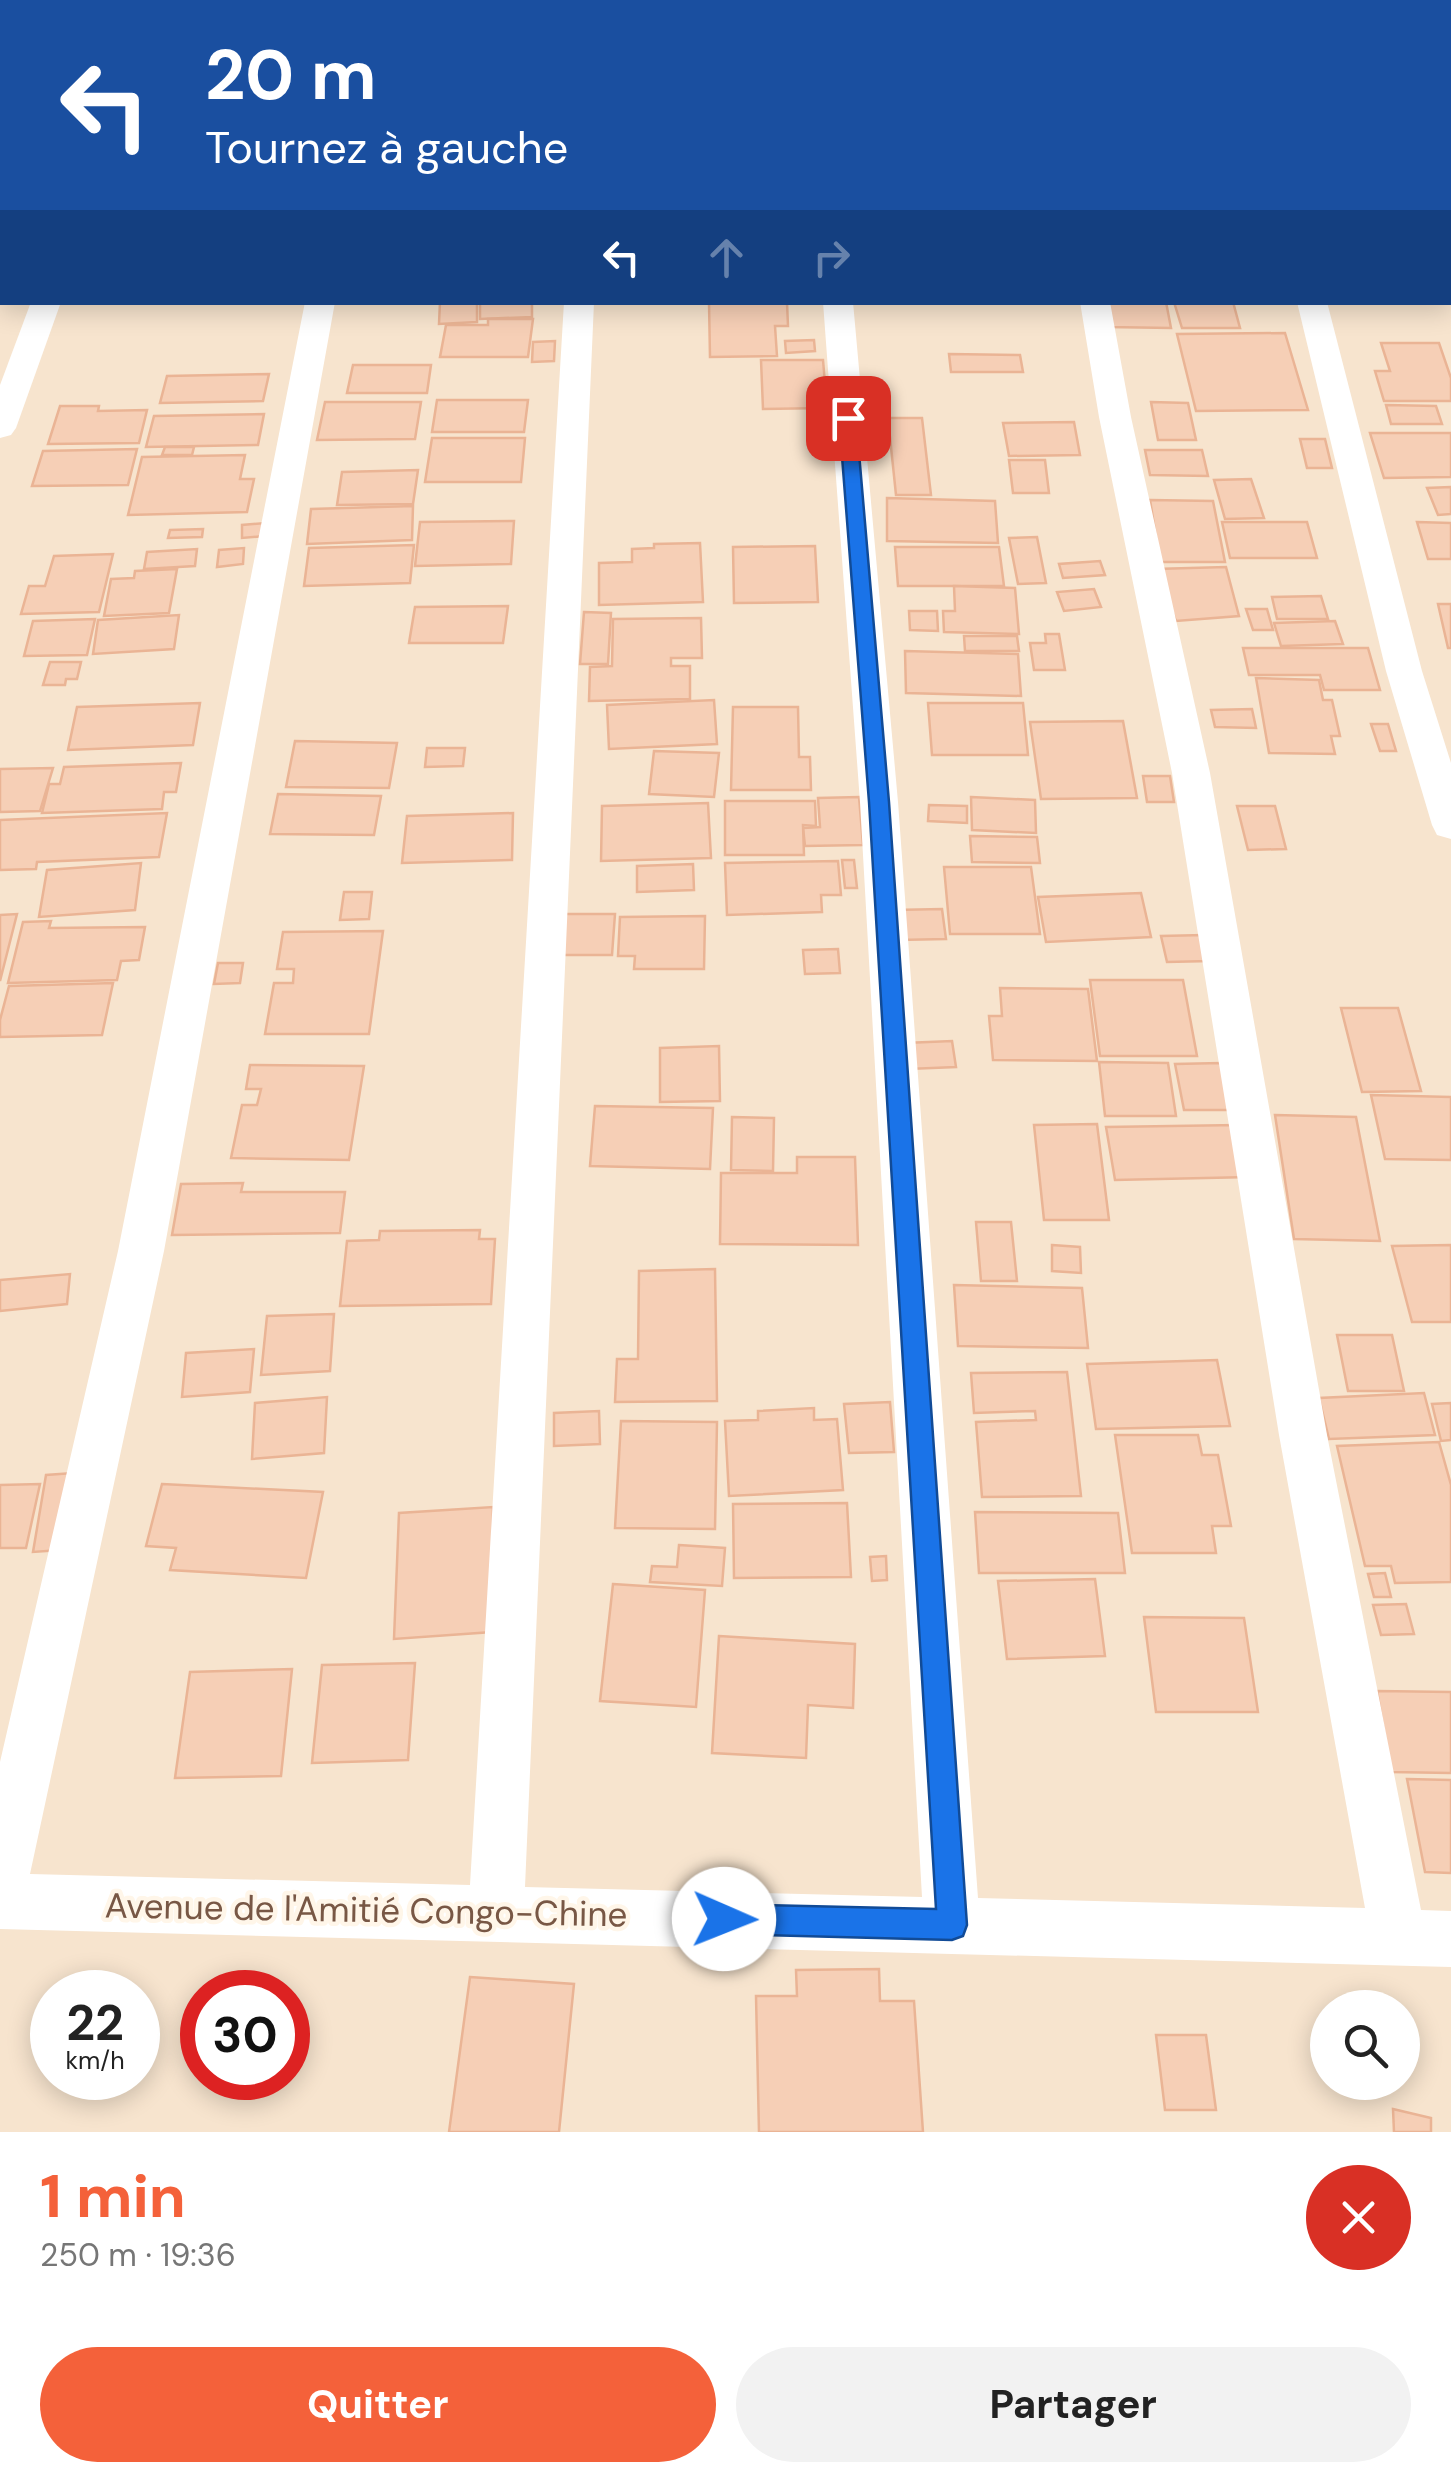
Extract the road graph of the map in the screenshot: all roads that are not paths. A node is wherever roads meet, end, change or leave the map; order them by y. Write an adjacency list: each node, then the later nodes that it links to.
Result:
1 (45, 305): 7 (street)
2 (319, 305): 9 (street)
3 (578, 305): 11 (street)
4 (838, 305): 12 (street)
5 (1095, 305): 13 (street)
6 (1313, 305): 8 (street)
7 (0, 428)
8 (1451, 825)
9 (0, 1883)
10 (0, 1901): 11 (street, Avenue de l'Amitié Congo-Chine)
11 (496, 1914): 12 (street, Avenue de l'Amitié Congo-Chine)
12 (952, 1925): 13 (street, Avenue de l'Amitié Congo-Chine)
13 (1424, 1938)

